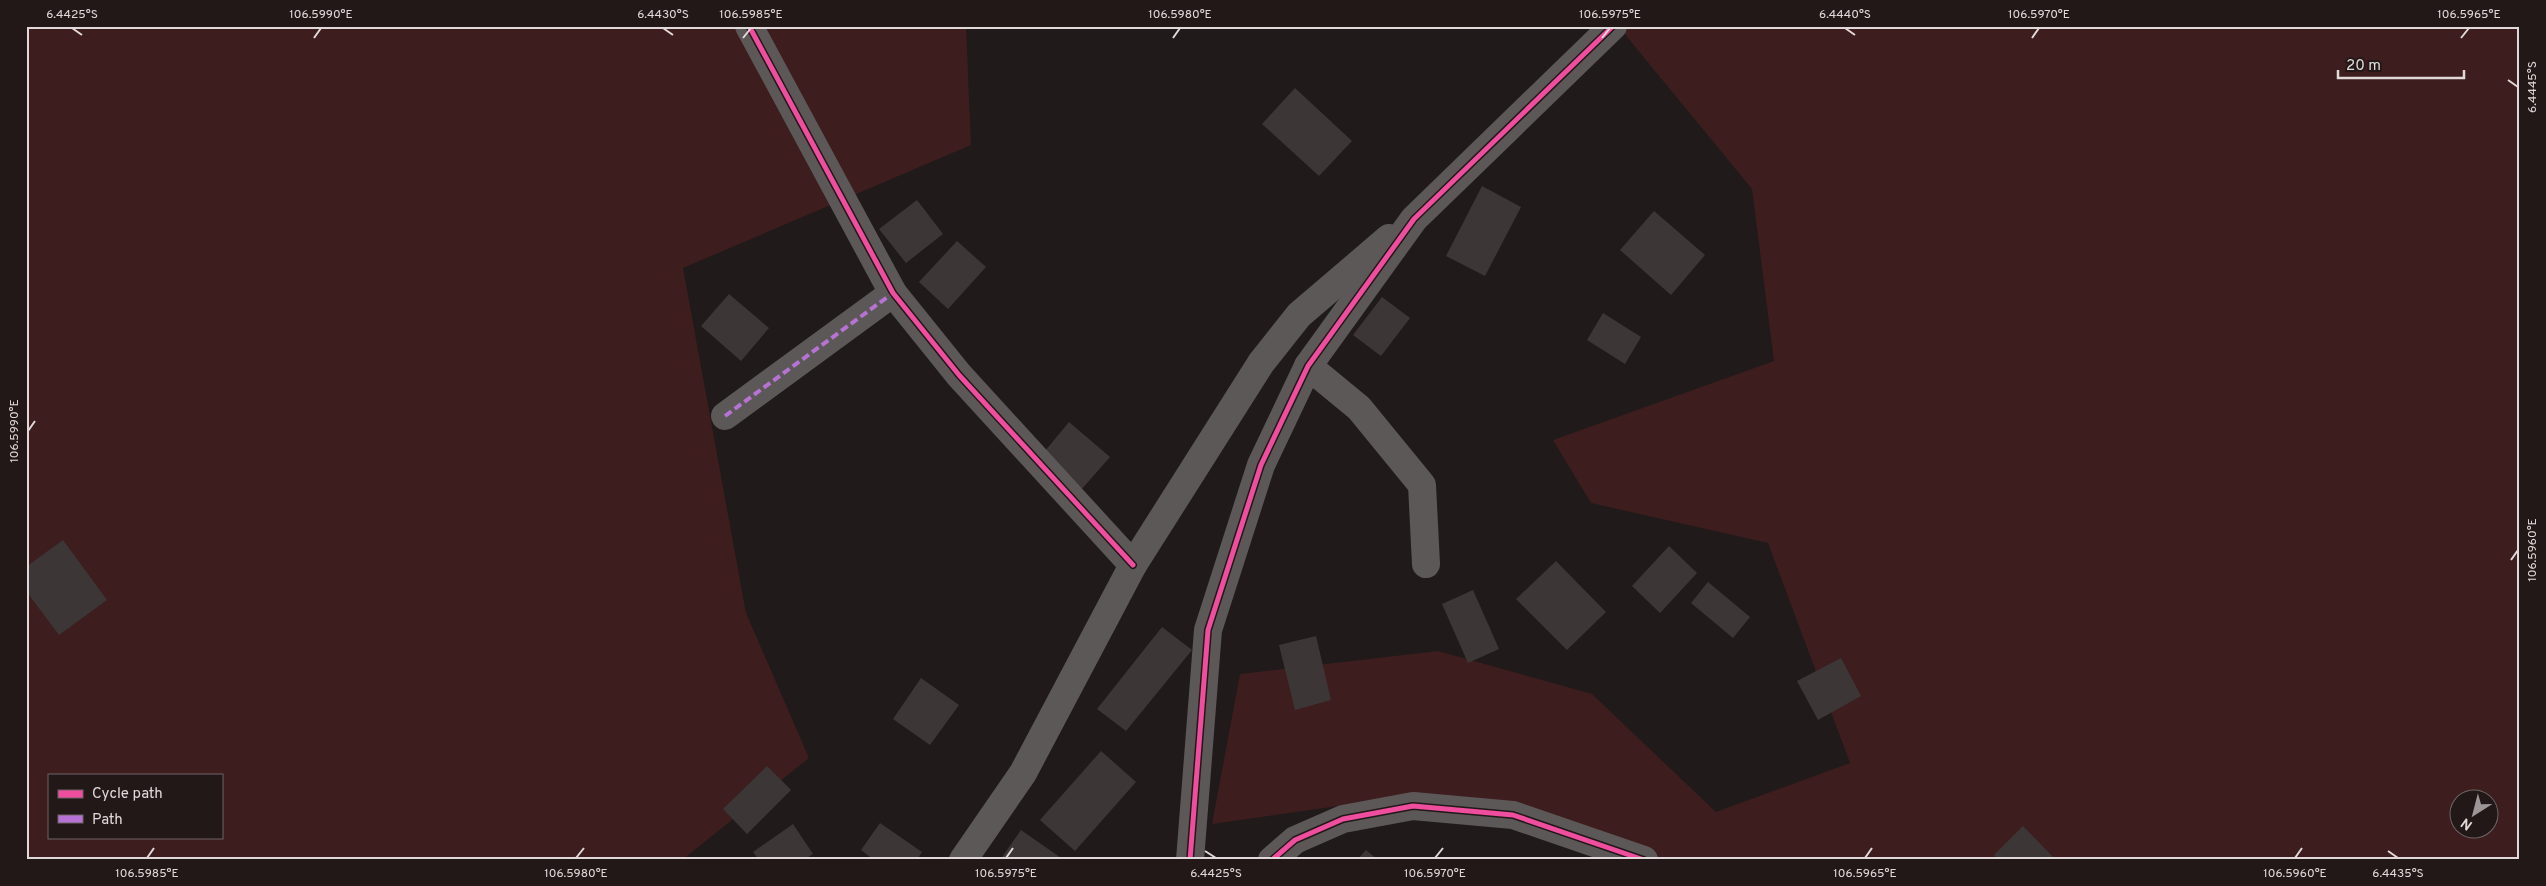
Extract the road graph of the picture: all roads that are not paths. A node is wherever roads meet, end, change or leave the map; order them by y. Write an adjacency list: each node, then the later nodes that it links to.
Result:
1 (749, 26): 4 (street)
2 (1613, 26): 3 (street)
3 (1414, 219): 5 (street); 8 (street)
4 (893, 293): 6 (street); 8 (street)
5 (1308, 366): 7 (street); 10 (street)
6 (725, 416)
7 (1426, 564)
8 (1133, 565): 9 (street)
9 (963, 860)
10 (1190, 860)
11 (1272, 860): 12 (street)
12 (1644, 860)

